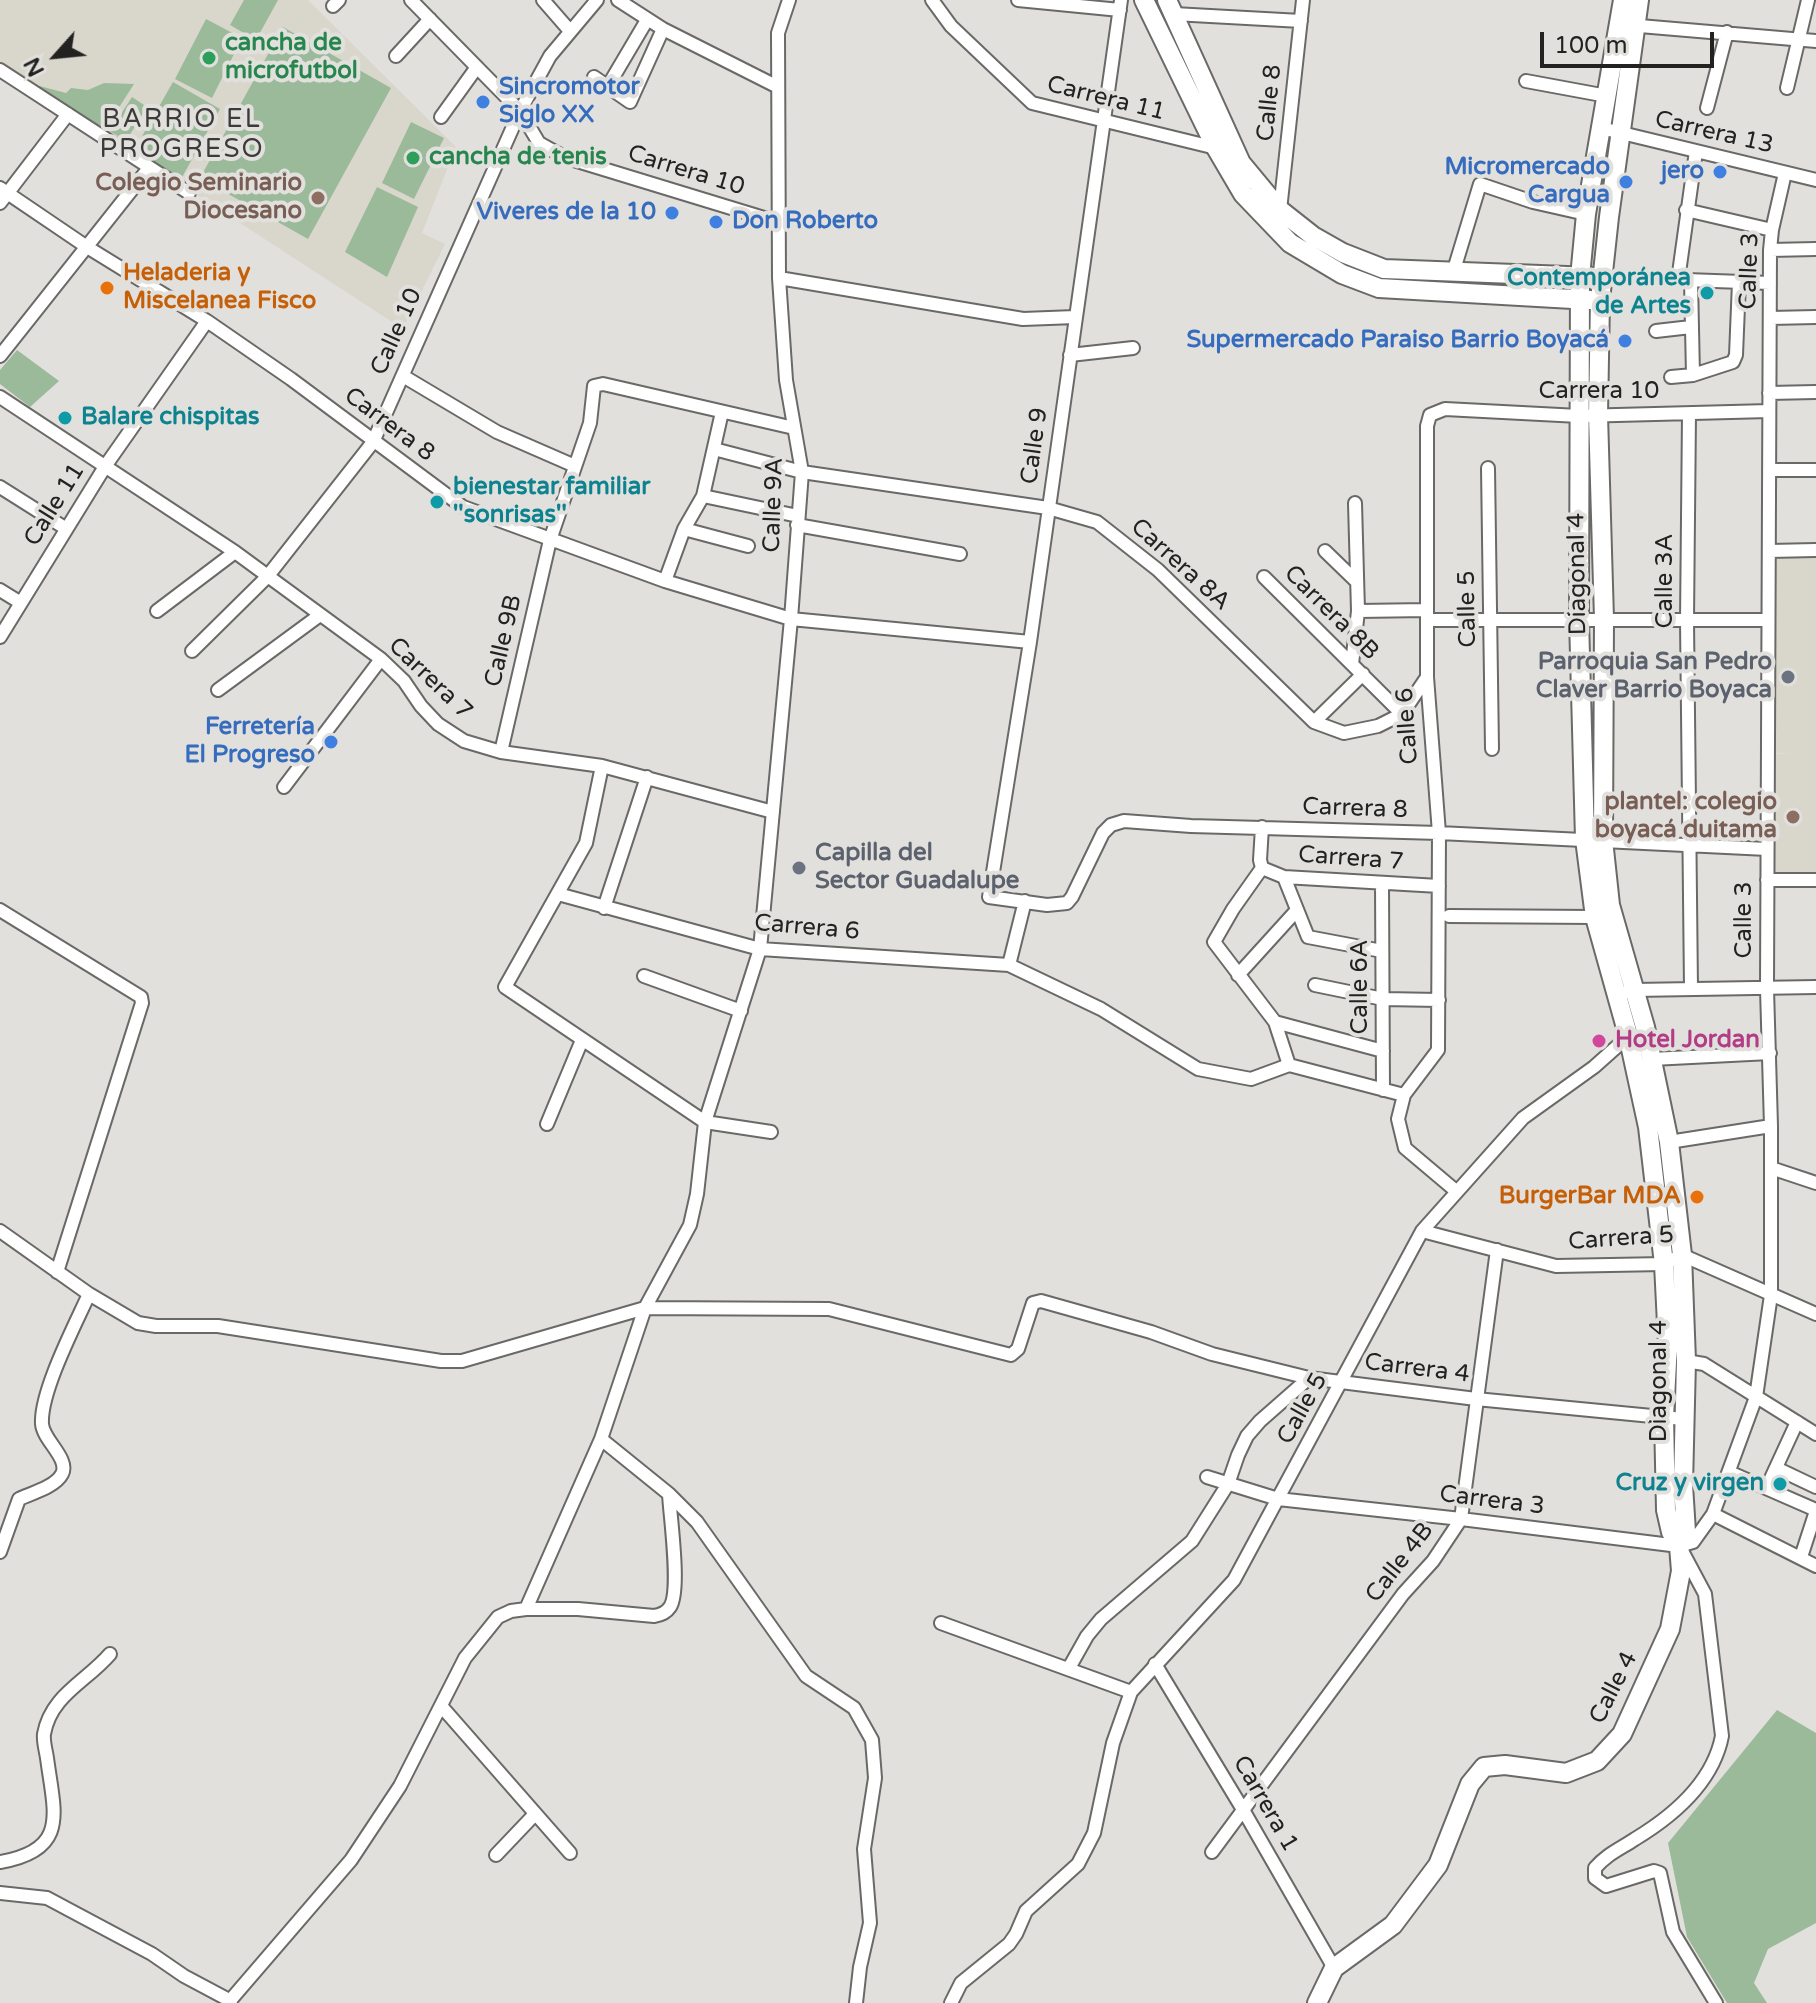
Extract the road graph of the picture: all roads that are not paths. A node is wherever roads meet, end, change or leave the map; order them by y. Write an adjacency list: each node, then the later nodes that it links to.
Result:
1 (411, 0): 15 (street, Carrera 10)
2 (543, 0): 20 (street)
3 (597, 0): 20 (street, Calle 10)
4 (618, 0): 16 (street)
5 (789, 0): 30 (street, Calle 9A)
6 (932, 0): 37 (street, Carrera 11)
7 (1018, 0): 13 (street)
8 (1144, 0): 40 (street)
9 (1303, 0): 17 (street, Calle 8)
10 (1623, 0): 18 (street, Diagonal 4)
11 (1639, 0): 18 (street, Diagonal 4)
12 (1808, 0): 22 (street)
13 (1121, 5): 37 (street, Calle 9)
14 (1170, 7): 17 (street); 47 (street)
15 (430, 19): 24 (street); 25 (street, Carrera 10)
16 (647, 20): 19 (street); 29 (street)
17 (1301, 21): 47 (street, Calle 8)
18 (1628, 25): 21 (street); 32 (street, Diagonal 4); 39 (street, Diagonal 4)
19 (663, 29): 29 (street); 30 (street)
20 (570, 31): 34 (street, Calle 10)
21 (1727, 32): 22 (street); 33 (street)
22 (1798, 39): 23 (street); 31 (street)
23 (1816, 41)
24 (396, 56)
25 (477, 67): 34 (street, Carrera 10); 36 (street)
26 (0, 70): 35 (street)
27 (594, 77): 29 (street)
28 (1526, 81): 32 (street)
29 (608, 86)
30 (776, 86): 50 (street, Calle 9A)
31 (1787, 88)
32 (1607, 96): 38 (street, Diagonal 4)
33 (1707, 108)
34 (520, 111): 50 (street, Carrera 10); 74 (street, Calle 10)
35 (68, 114): 42 (street); 46 (street)
36 (441, 117)
37 (1104, 123): 40 (street, Carrera 11); 64 (street, Calle 9)
38 (1601, 128): 39 (street, Carrera 13); 49 (street, Diagonal 4)
39 (1620, 133): 41 (street, Carrera 13); 57 (street, Diagonal 4)
40 (1216, 148): 62 (street)
41 (1696, 151): 43 (street, Carrera 13); 48 (street)
42 (149, 168): 45 (street); 52 (street)
43 (1785, 173): 44 (street, Carrera 13); 51 (street, Calle 3)
44 (1816, 180)
45 (189, 193)
46 (3, 195): 52 (street, Carrera 8)
47 (1280, 210): 55 (street)
48 (1686, 210): 51 (street); 59 (street)
49 (1586, 214): 55 (street); 56 (street, Diagonal 4)
50 (777, 222): 58 (street, Calle 9A)
51 (1772, 230): 54 (street, Calle 3)
52 (87, 247): 67 (street, Carrera 8); 72 (street)
53 (1816, 249): 54 (street)
54 (1770, 250): 61 (street, Calle 3)
55 (1453, 273): 56 (street)
56 (1580, 277): 57 (street); 62 (street, Diagonal 4)
57 (1603, 277): 59 (street); 63 (street, Diagonal 4)
58 (779, 278): 64 (street); 85 (street, Calle 9A)
59 (1685, 281): 60 (street); 68 (street)
60 (1739, 282): 61 (street); 73 (street)
61 (1770, 283): 66 (street, Calle 3)
62 (1580, 299): 63 (street); 84 (street, Diagonal 4)
63 (1600, 300): 83 (street, Diagonal 4)
64 (1075, 317): 71 (street, Calle 9)
65 (1816, 317): 66 (street)
66 (1770, 318): 77 (street, Calle 3)
67 (207, 321): 86 (street, Carrera 8); 88 (street, Calle 11)
68 (1691, 327): 69 (street); 73 (street)
69 (1656, 331)
70 (1133, 348): 71 (street)
71 (1070, 355): 97 (street, Calle 9)
72 (0, 356)
73 (1693, 375): 75 (street)
74 (403, 376): 86 (street, Calle 10); 89 (street)
75 (1671, 377)
76 (1816, 392): 77 (street)
77 (1769, 393): 79 (street, Calle 3)
78 (0, 397): 88 (street, Carrera 7)
79 (1769, 411): 81 (street, Carrera 10); 91 (street, Calle 3)
80 (722, 412): 85 (street); 87 (street); 89 (street, Calle 9B)
81 (1689, 414): 83 (street, Carrera 10); 123 (street, Calle 3A)
82 (1430, 415): 84 (street, Carrera 10); 117 (street, Calle 6)
83 (1598, 415): 84 (street, Carrera 10); 120 (street, Diagonal 4)
84 (1579, 416): 119 (street, Diagonal 4)
85 (794, 428): 93 (street, Calle 9A)
86 (373, 442): 101 (street, Carrera 8); 108 (street, Calle 10)
87 (714, 449): 93 (street, Carrera 8A); 95 (street)
88 (106, 465): 99 (street, Calle 11); 106 (street, Carrera 7)
89 (575, 466): 101 (street, Calle 9B)
90 (1488, 468): 122 (street, Calle 5)
91 (1769, 470): 92 (street); 105 (street, Calle 3)
92 (1816, 470)
93 (802, 472): 97 (street, Carrera 8A); 98 (street, Calle 9A)
94 (0, 487): 99 (street)
95 (703, 496): 98 (street); 100 (street)
96 (1355, 503): 111 (street)
97 (1048, 508): 125 (street, Calle 9); 133 (street, Carrera 8A)
98 (797, 521): 107 (street); 118 (street, Calle 9A)
99 (65, 528): 113 (street, Calle 11)
100 (684, 529): 102 (street); 110 (street)
101 (550, 540): 110 (street, Carrera 8); 135 (street, Calle 9B)
102 (748, 546)
103 (1816, 550): 105 (street)
104 (1325, 551): 111 (street)
105 (1769, 551): 121 (street, Calle 3)
106 (235, 552): 108 (street, Carrera 7); 114 (street)
107 (960, 554)
108 (267, 577): 116 (street, Carrera 7); 126 (street, Calle 10)
109 (1264, 577): 128 (street, Carrera 8B)
110 (665, 581): 118 (street, Carrera 8)
111 (1357, 582): 115 (street)
112 (0, 590): 113 (street)
113 (21, 603): 124 (street, Calle 11)
114 (157, 611)
115 (1358, 611): 117 (street); 128 (street)
116 (320, 615): 127 (street, Carrera 7); 131 (street)
117 (1427, 615): 122 (street); 130 (street, Calle 6)
118 (791, 619): 125 (street, Carrera 8); 139 (street, Calle 9A)
119 (1579, 619): 120 (street); 122 (street); 142 (street, Diagonal 4)
120 (1604, 619): 123 (street); 142 (street, Diagonal 4)
121 (1768, 620): 123 (street); 144 (street, Calle 3)
122 (1490, 621): 134 (street, Calle 5)
123 (1687, 621): 143 (street, Calle 3A)
124 (0, 637)
125 (1030, 642): 152 (street, Calle 9)
126 (192, 651)
127 (381, 659): 135 (street, Carrera 7); 138 (street)
128 (1352, 664): 129 (street, Carrera 8B)
129 (1363, 674): 132 (street, Carrera 8B); 133 (street)
130 (1427, 677): 132 (street); 141 (street, Calle 6)
131 (218, 690)
132 (1402, 714): 133 (street)
133 (1314, 722)
134 (1492, 749)
135 (501, 752): 136 (street, Carrera 7)
136 (602, 766): 137 (street, Carrera 7); 151 (street)
137 (647, 777): 139 (street, Carrera 7); 154 (street)
138 (284, 787)
139 (773, 812): 159 (street, Calle 9A)
140 (1262, 827): 141 (street, Carrera 8); 145 (street); 153 (street, Carrera 8)
141 (1439, 833): 142 (street, Carrera 8); 150 (street, Calle 6)
142 (1594, 840): 143 (street, Carrera 8); 158 (street, Diagonal 4); 168 (street, Diagonal 4)
143 (1689, 846): 144 (street, Carrera 8); 166 (street, Calle 3A)
144 (1767, 849): 147 (street, Calle 3)
145 (1262, 868): 146 (street, Carrera 7); 162 (street)
146 (1284, 877): 149 (street, Carrera 7); 156 (street)
147 (1767, 880): 148 (street); 167 (street, Calle 3)
148 (1816, 880)
149 (1382, 883): 150 (street, Carrera 7); 160 (street, Calle 6A)
150 (1439, 886): 170 (street, Calle 6)
151 (558, 894): 154 (street, Carrera 6); 174 (street)
152 (989, 897): 153 (street, Carrera 8)
153 (1025, 901): 161 (street)
154 (604, 908): 159 (street, Carrera 6)
155 (0, 910): 194 (street)
156 (1297, 910): 160 (street); 162 (street)
157 (1449, 916): 158 (street)
158 (1595, 917): 168 (street, Diagonal 4)
159 (760, 949): 161 (street, Carrera 6); 171 (street, Calle 9A)
160 (1382, 951): 169 (street, Calle 6A)
161 (1009, 965): 178 (street)
162 (1238, 975): 172 (street)
163 (644, 976): 171 (street)
164 (1315, 985): 169 (street)
165 (1816, 987): 167 (street)
166 (1691, 988): 167 (street); 168 (street)
167 (1767, 989): 176 (street, Calle 3)
168 (1626, 993): 173 (street, Diagonal 4)
169 (1383, 999): 170 (street); 175 (street, Calle 6A)
170 (1439, 1000): 180 (street, Calle 6)
171 (741, 1011): 181 (street, Calle 9A)
172 (1275, 1022): 175 (street); 178 (street)
173 (1637, 1031): 177 (street, Diagonal 4); 188 (street, Calle 5); 193 (street, Diagonal 4)
174 (582, 1040): 181 (street); 182 (street)
175 (1383, 1051): 179 (street, Calle 6A)
176 (1770, 1053): 177 (street); 183 (street, Calle 3)
177 (1652, 1059): 185 (street, Diagonal 4)
178 (1289, 1065): 179 (street)
179 (1383, 1090): 180 (street)
180 (1404, 1095): 188 (street, Calle 6)
181 (705, 1122): 184 (street); 197 (street, Calle 9A)
182 (547, 1124)
183 (1771, 1126): 185 (street); 186 (street, Calle 3)
184 (771, 1132)
185 (1669, 1142): 192 (street, Diagonal 4)
186 (1771, 1168): 187 (street); 196 (street, Calle 3)
187 (1816, 1183)
188 (1456, 1191): 190 (street, Calle 5)
189 (0, 1231): 194 (street)
190 (1422, 1231): 191 (street, Carrera 5); 201 (street, Calle 5)
191 (1497, 1250): 193 (street, Carrera 5); 203 (street, Calle 4B)
192 (1682, 1255): 193 (street, Carrera 5); 196 (street, Carrera 5); 199 (street, Diagonal 4)
193 (1664, 1264): 204 (street, Diagonal 4)
194 (57, 1272): 195 (street)
195 (89, 1294): 197 (street); 221 (street)
196 (1771, 1295): 198 (street, Carrera 5); 202 (street, Calle 3)
197 (645, 1308): 200 (street, Carrera 4); 208 (street, Calle 9A)
198 (1816, 1314)
199 (1686, 1361): 202 (street); 205 (street, Diagonal 4)
200 (1309, 1378): 201 (street, Carrera 4); 212 (street)
201 (1342, 1383): 203 (street, Carrera 4); 216 (street, Calle 5)
202 (1756, 1397): 206 (street); 210 (street, Calle 3)
203 (1476, 1399): 204 (street, Carrera 4); 219 (street, Calle 4B)
204 (1664, 1417): 205 (street, Carrera 4); 220 (street, Diagonal 4)
205 (1683, 1419): 220 (street, Diagonal 4)
206 (1797, 1422): 207 (street); 209 (street)
207 (1816, 1434)
208 (601, 1439): 215 (street); 224 (street, Calle 9A)
209 (1776, 1468): 213 (street); 214 (street)
210 (1729, 1472): 213 (street); 218 (street, Calle 3)
211 (1207, 1477): 212 (street, Carrera 3)
212 (1228, 1484): 216 (street, Carrera 3); 228 (street)
213 (1767, 1487): 217 (street)
214 (1816, 1487)
215 (669, 1494): 224 (street); 240 (street)
216 (1278, 1499): 219 (street, Carrera 3); 227 (street, Calle 5)
217 (1816, 1511): 222 (street)
218 (1713, 1514): 220 (street, Calle 3); 222 (street)
219 (1461, 1519): 220 (street, Carrera 3); 231 (street, Calle 4B)
220 (1679, 1546): 238 (street, Calle 4); 243 (street)
221 (0, 1552)
222 (1801, 1557): 223 (street)
223 (1816, 1566)
224 (526, 1609): 230 (street)
225 (941, 1623): 228 (street)
226 (110, 1654): 236 (street)
227 (1155, 1664): 229 (street, Calle 5); 231 (street, Carrera 1)
228 (1069, 1668): 229 (street)
229 (1131, 1692): 241 (street, Calle 5)
230 (442, 1707): 232 (street); 239 (street)
231 (1242, 1808): 233 (street, Calle 4B); 238 (street, Carrera 1)
232 (535, 1814): 234 (street); 235 (street)
233 (1212, 1852)
234 (570, 1853)
235 (496, 1855)
236 (0, 1862)
237 (0, 1893): 239 (street)
238 (1334, 1968): 242 (street)
239 (230, 2002)
240 (856, 2003)
241 (951, 2003)
242 (1317, 2003)
243 (1716, 2003)

